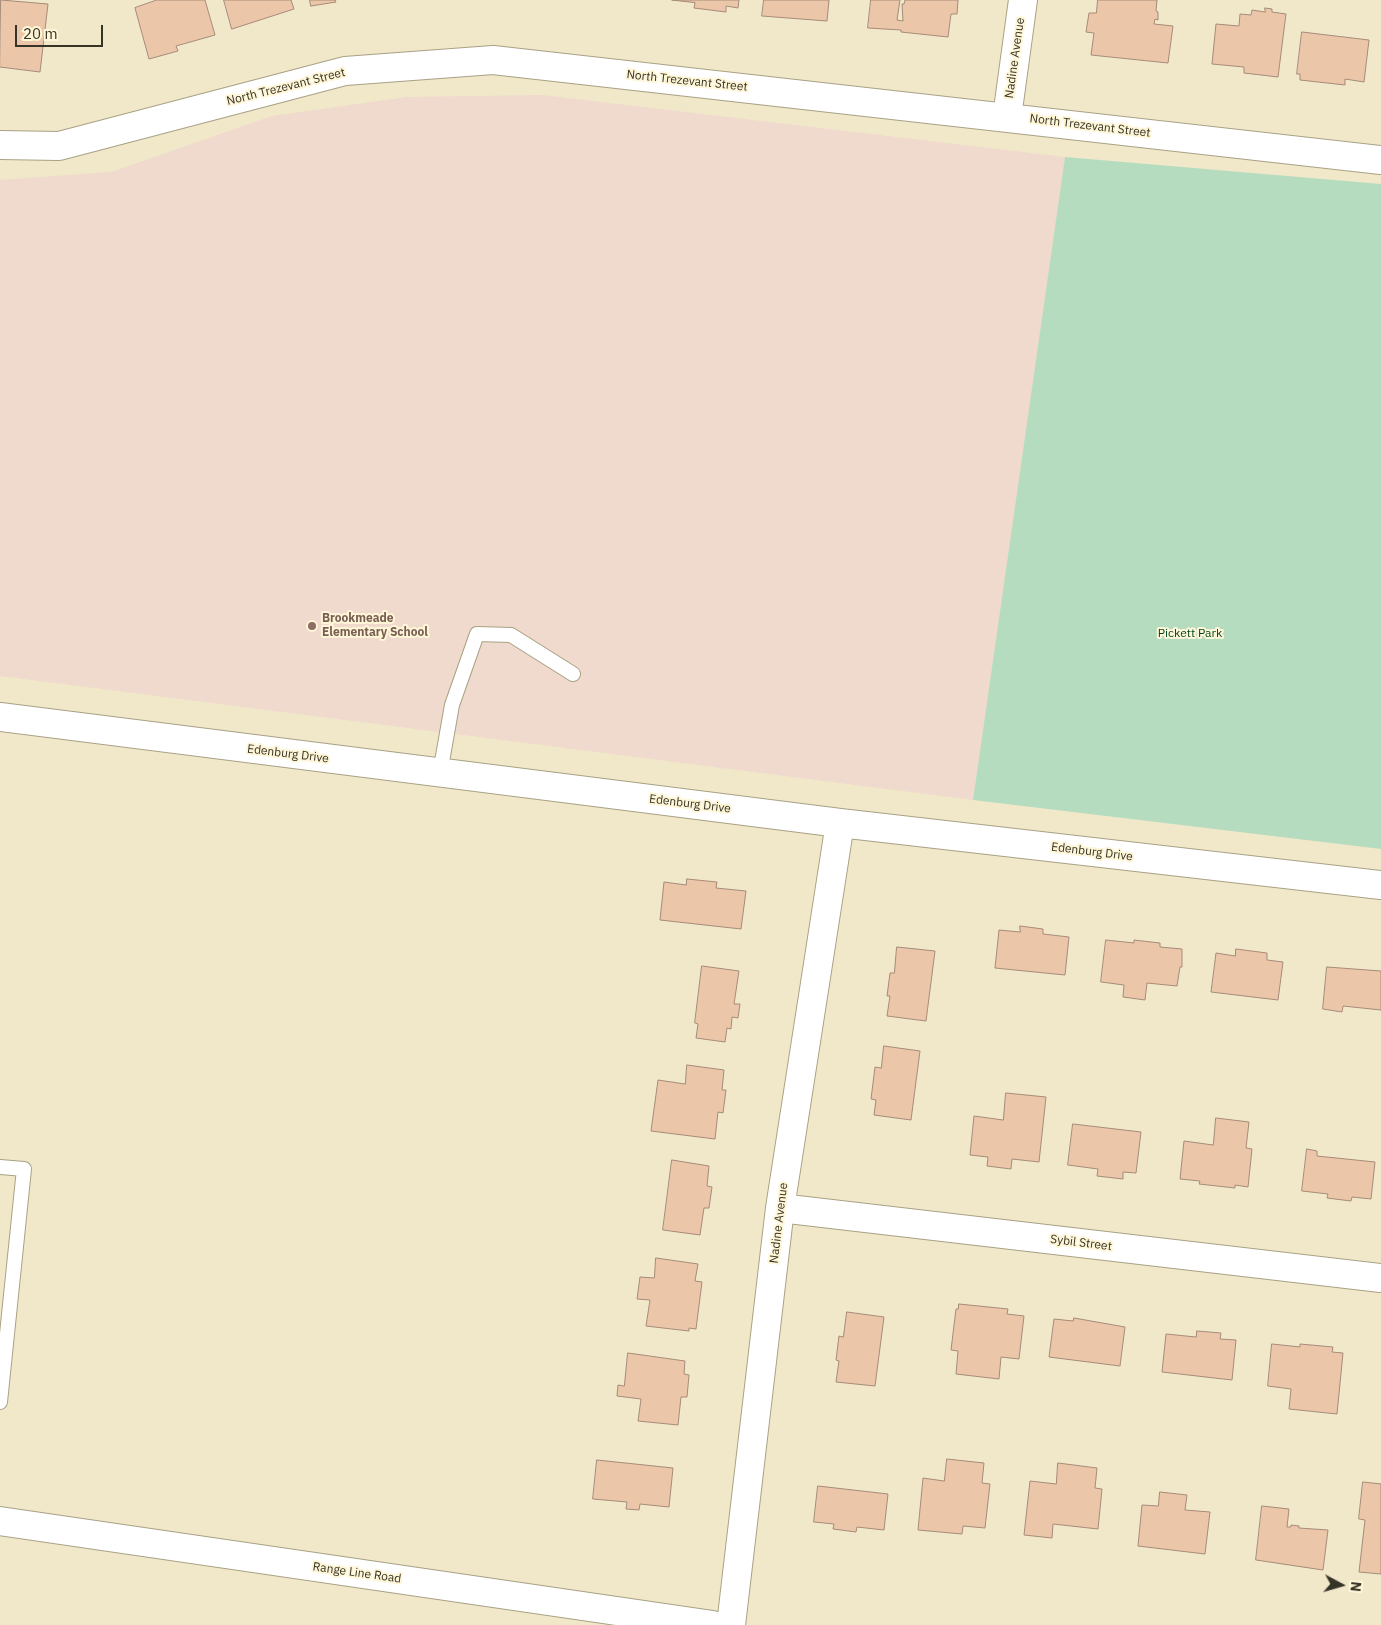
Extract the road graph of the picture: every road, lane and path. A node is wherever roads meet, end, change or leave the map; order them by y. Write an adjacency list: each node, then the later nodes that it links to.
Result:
1 (1024, 0): 2 (street, Nadine Avenue)
2 (1007, 117): 3 (street, North Trezevant Street); 4 (street, North Trezevant Street)
3 (0, 145)
4 (1381, 160)
5 (573, 674): 7 (lane)
6 (0, 717): 7 (street, Edenburg Drive)
7 (440, 773): 8 (street, Edenburg Drive)
8 (840, 823): 9 (street, Edenburg Drive); 11 (street, Nadine Avenue)
9 (1381, 885)
10 (0, 1166): 13 (lane)
11 (780, 1208): 12 (street, Sybil Street); 17 (street, Nadine Avenue)
12 (1381, 1278)
13 (0, 1396): 14 (lane)
14 (0, 1402)
15 (0, 1521): 16 (street, Range Line Road)
16 (713, 1625)
17 (731, 1625)

